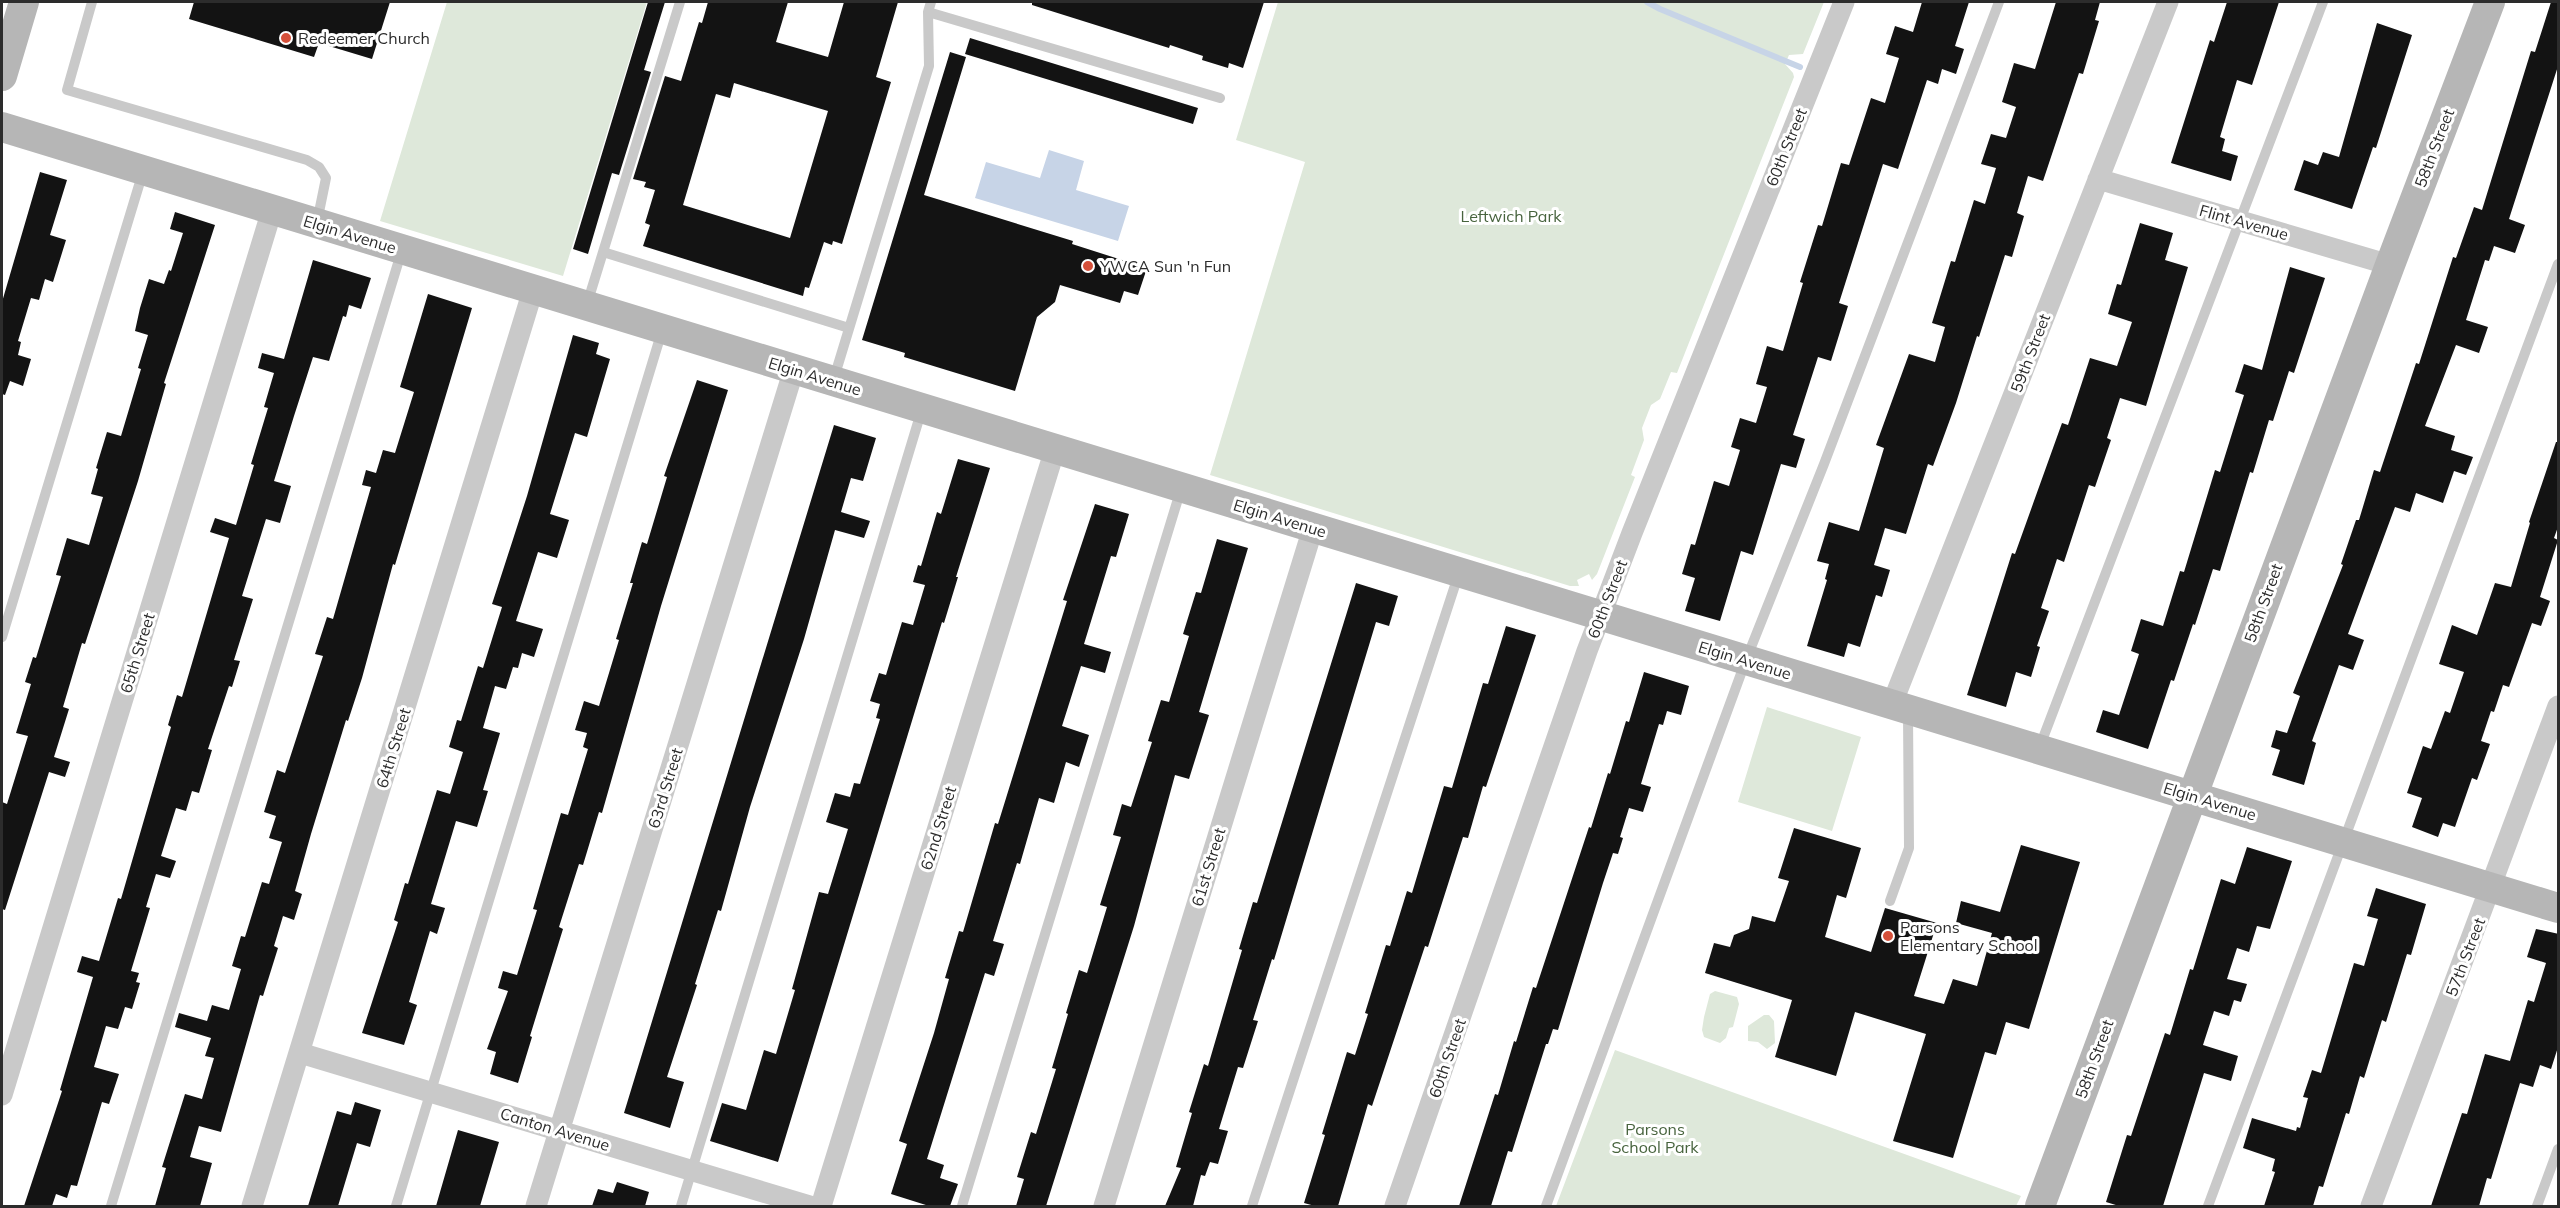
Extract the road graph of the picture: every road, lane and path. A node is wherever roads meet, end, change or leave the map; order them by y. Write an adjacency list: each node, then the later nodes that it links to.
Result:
1 (24, 2): 10 (street)
2 (92, 2): 17 (lane)
3 (680, 2): 19 (lane)
4 (1844, 2): 33 (street, 60th Street)
5 (1999, 2): 35 (lane)
6 (2168, 2): 14 (street, 59th Street)
7 (2323, 2): 16 (lane)
8 (2490, 2): 21 (street, 58th Street)
9 (930, 7): 11 (lane); 24 (lane)
10 (2, 76)
11 (1220, 98)
12 (2, 127): 13 (street, Elgin Avenue)
13 (143, 171): 15 (street, Elgin Avenue); 34 (lane)
14 (2098, 179): 16 (street, Flint Avenue); 37 (street, 59th Street)
15 (272, 210): 17 (street, Elgin Avenue); 46 (street, 65th Street)
16 (2239, 221): 21 (street, Flint Avenue); 38 (lane)
17 (316, 224): 18 (street, Elgin Avenue)
18 (402, 250): 22 (street, Elgin Avenue); 50 (lane)
19 (603, 252): 23 (lane); 24 (lane)
20 (2559, 264): 40 (lane)
21 (2390, 265): 39 (street, 58th Street)
22 (533, 290): 23 (street, Elgin Avenue); 44 (street, 64th Street)
23 (586, 307): 25 (street, Elgin Avenue)
24 (849, 328): 27 (lane)
25 (663, 329): 26 (street, Elgin Avenue); 45 (lane)
26 (794, 369): 27 (street, Elgin Avenue); 47 (street, 63rd Street)
27 (833, 382): 28 (street, Elgin Avenue)
28 (922, 409): 29 (street, Elgin Avenue); 49 (lane)
29 (1055, 449): 30 (street, Elgin Avenue); 56 (street, 62nd Street)
30 (1181, 488): 31 (street, Elgin Avenue); 57 (lane)
31 (1313, 528): 32 (street, Elgin Avenue); 58 (street, 61st Street)
32 (1459, 572): 33 (street, Elgin Avenue); 59 (lane)
33 (1601, 615): 35 (street, Elgin Avenue); 60 (street, 60th Street)
34 (2, 637)
35 (1746, 660): 37 (street, Elgin Avenue); 61 (lane)
36 (2559, 706): 41 (street, 57th Street)
37 (1900, 707): 38 (street, Elgin Avenue); 42 (lane)
38 (2039, 750): 39 (street, Elgin Avenue)
39 (2191, 796): 40 (street, Elgin Avenue); 62 (street, 58th Street)
40 (2343, 842): 41 (street, Elgin Avenue); 63 (lane)
41 (2491, 887): 43 (street, Elgin Avenue); 64 (street, 57th Street)
42 (1890, 901)
43 (2559, 908)
44 (300, 1053): 45 (street, Canton Avenue); 51 (street, 64th Street)
45 (431, 1092): 47 (street, Canton Avenue); 52 (lane)
46 (2, 1095)
47 (559, 1131): 49 (street, Canton Avenue); 53 (street, 63rd Street)
48 (2559, 1149): 65 (lane)
49 (692, 1171): 54 (lane); 55 (street, Canton Avenue)
50 (111, 1206)
51 (252, 1206)
52 (396, 1206)
53 (536, 1206)
54 (681, 1206)
55 (810, 1206)
56 (821, 1206)
57 (962, 1206)
58 (1104, 1206)
59 (1252, 1206)
60 (1395, 1206)
61 (1545, 1206)
62 (2040, 1206)
63 (2208, 1206)
64 (2371, 1206)
65 (2537, 1206)

